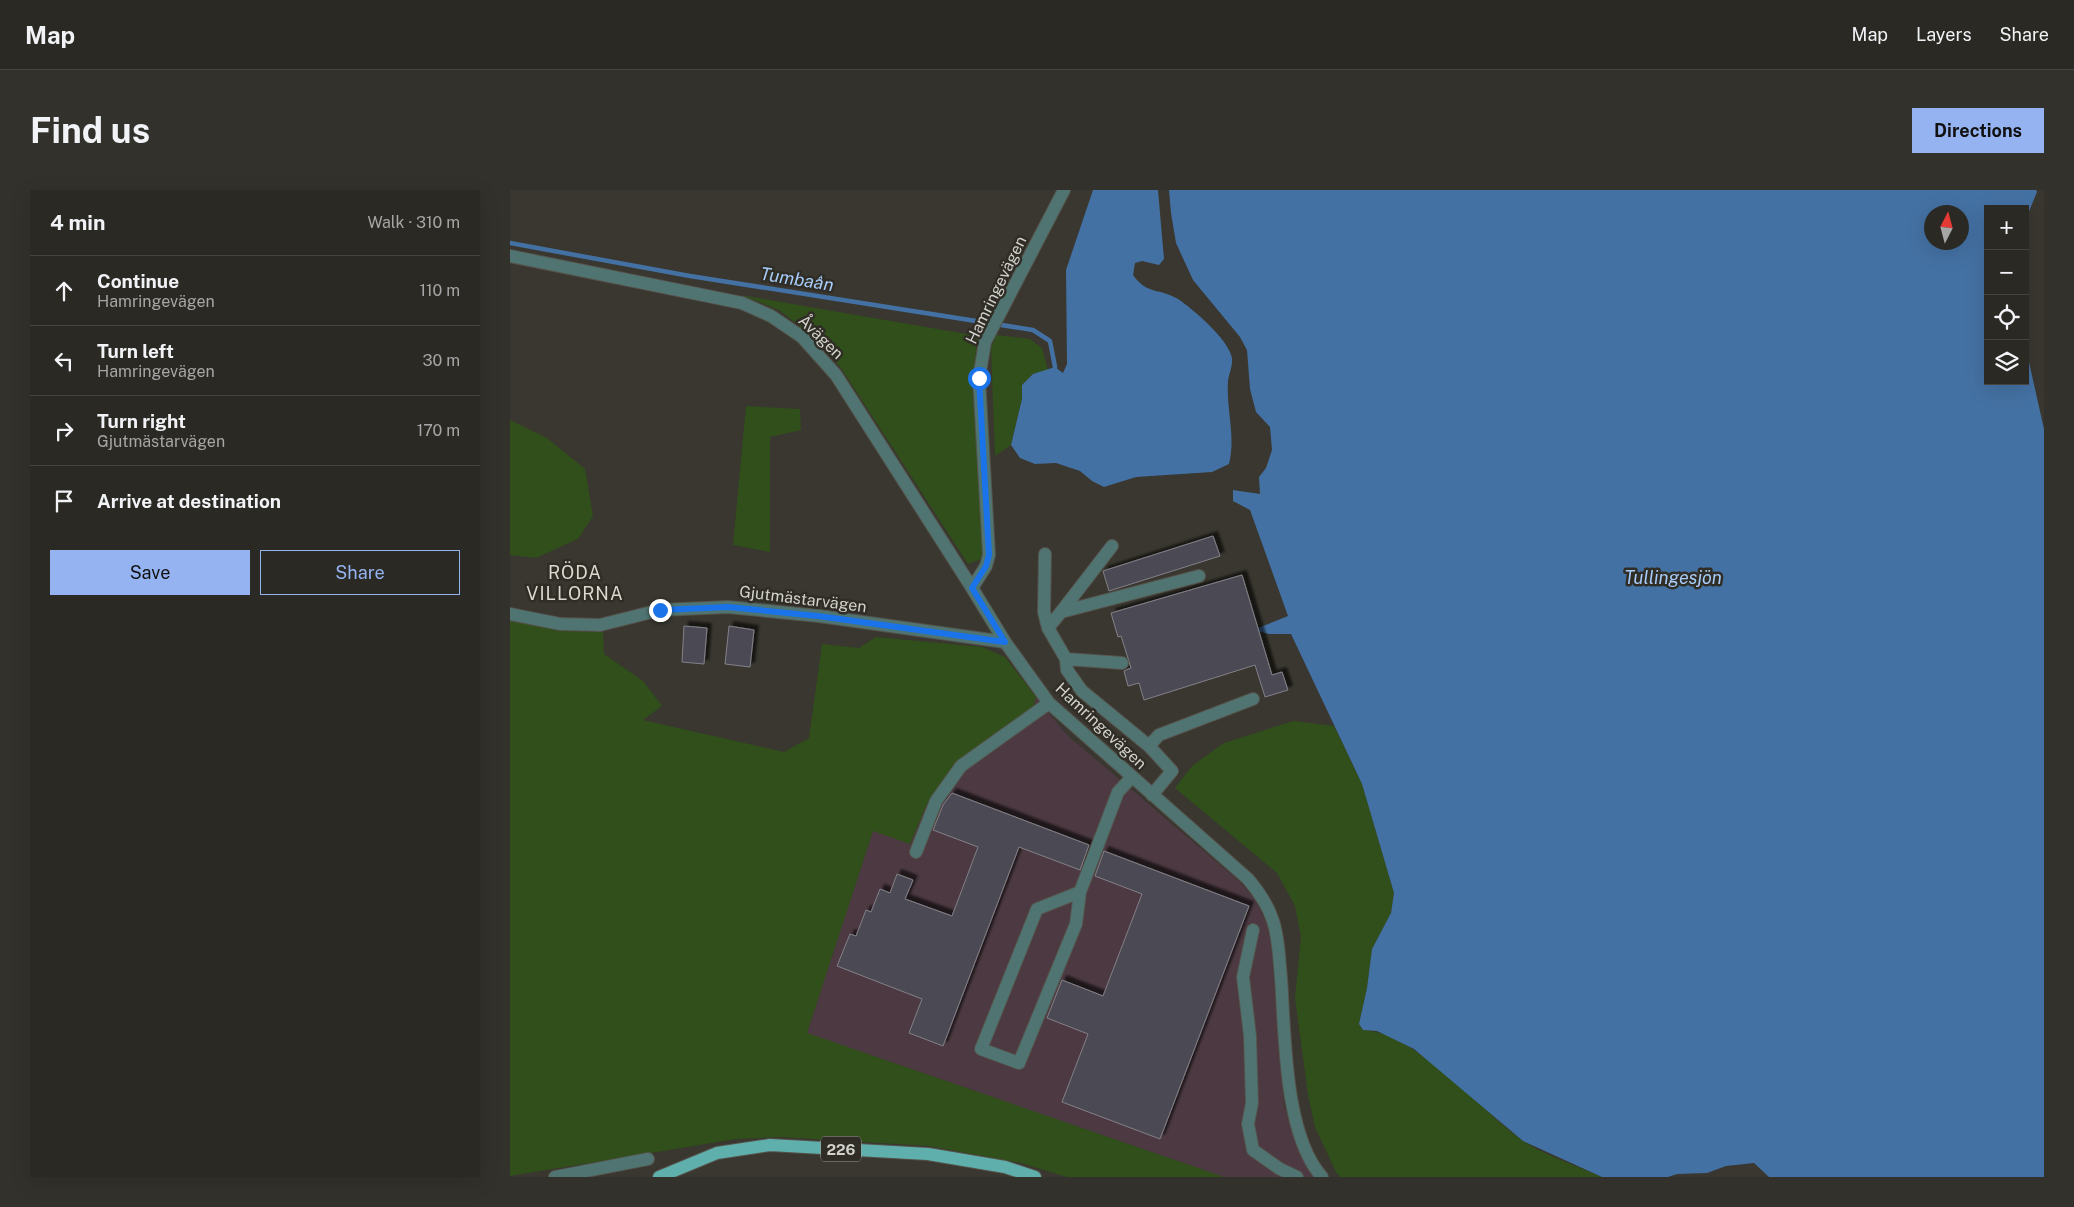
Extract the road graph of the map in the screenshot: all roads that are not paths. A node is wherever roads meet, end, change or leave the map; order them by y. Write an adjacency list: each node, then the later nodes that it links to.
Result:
1 (1064, 190): 6 (street, Hamringevägen)
2 (510, 256): 6 (street, Åvägen)
3 (1112, 546): 7 (street)
4 (1045, 554): 9 (street)
5 (1199, 576): 7 (street)
6 (972, 588): 10 (street, Hamringevägen)
7 (1061, 612): 9 (street)
8 (510, 614): 10 (street, Gjutmästarvägen)
9 (1048, 628): 11 (street)
10 (1005, 642): 14 (street, Hamringevägen)
11 (1066, 659): 12 (street); 15 (street)
12 (1122, 664)
13 (1253, 699): 15 (street)
14 (1049, 703): 16 (street, Hamringevägen); 18 (street)
15 (1149, 746): 17 (street)
16 (1132, 777): 17 (street, Hamringevägen); 19 (street)
17 (1152, 795): 22 (street, Hamringevägen)
18 (916, 852)
19 (1080, 892): 19 (street)
20 (1253, 930): 26 (street)
21 (648, 1159): 23 (street)
22 (1319, 1174): 26 (street)
23 (554, 1177)
24 (659, 1177): 25 (main road, 226)
25 (1035, 1177)
26 (1298, 1177)

